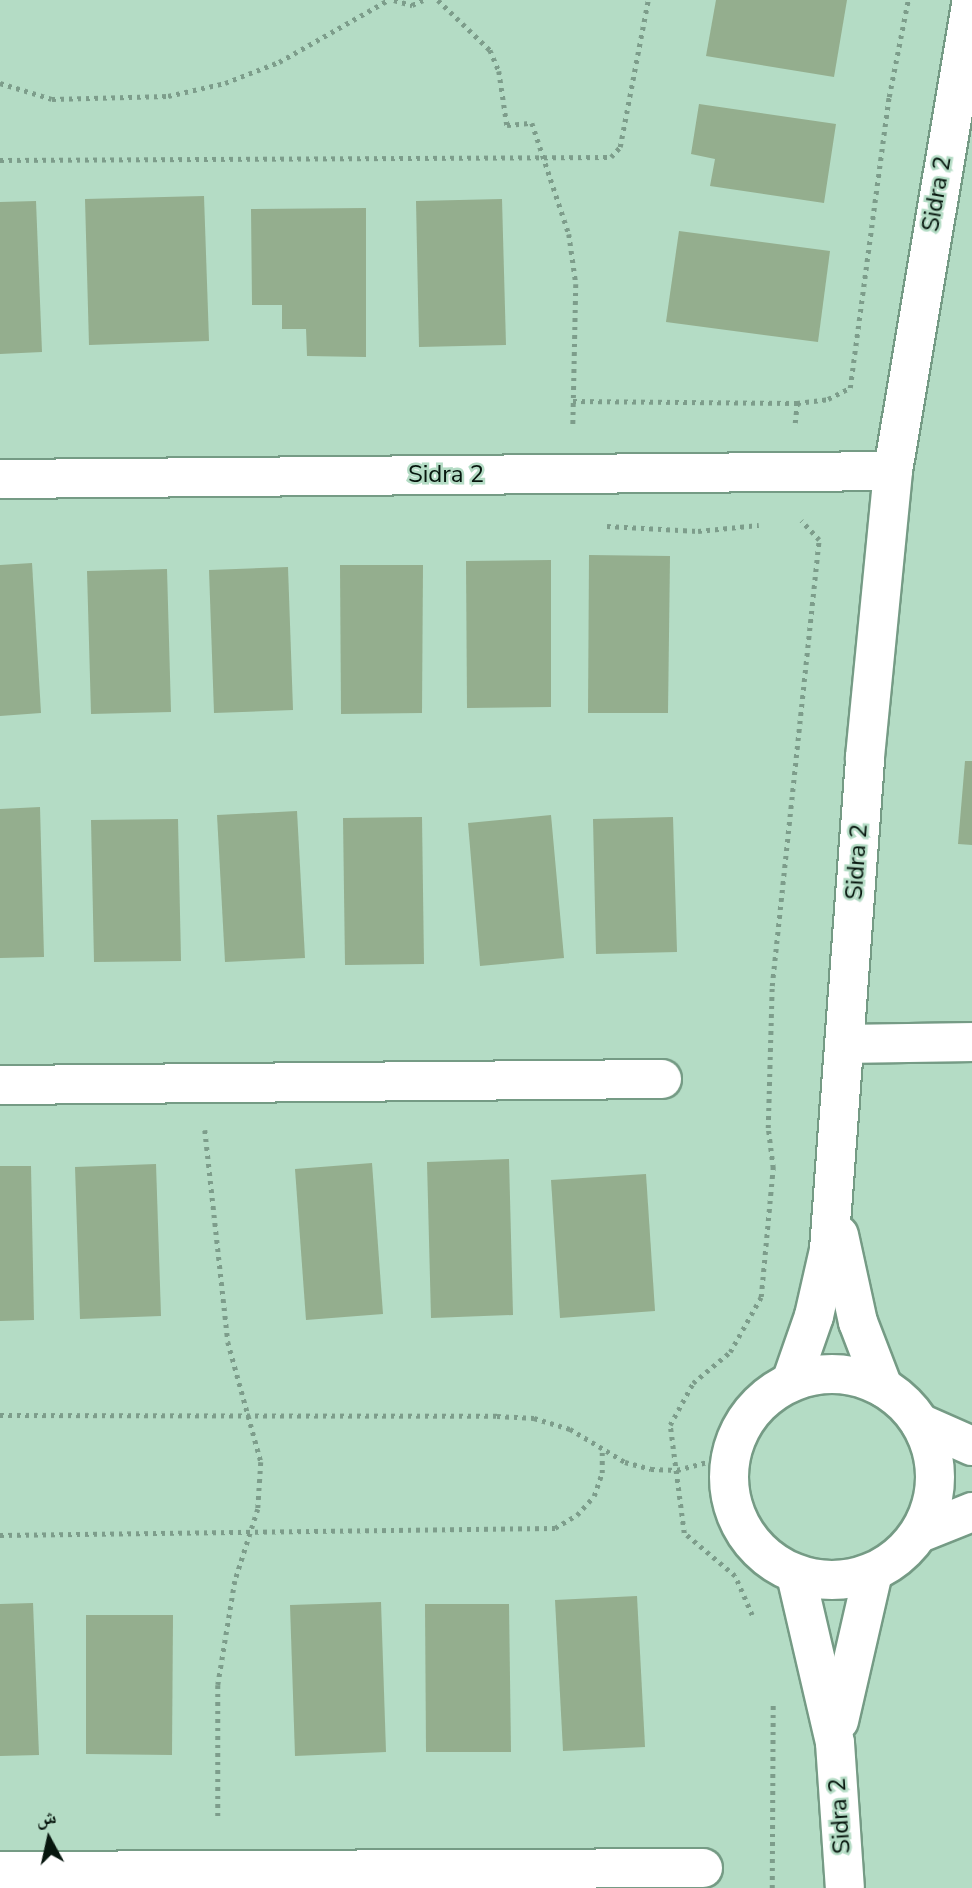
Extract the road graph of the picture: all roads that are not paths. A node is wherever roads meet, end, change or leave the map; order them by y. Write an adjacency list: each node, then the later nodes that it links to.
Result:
1 (972, 0): 2 (street, Sidra 2)
2 (893, 471): 3 (street, Sidra 2); 5 (street, Sidra 2)
3 (0, 479)
4 (972, 1042): 5 (street)
5 (845, 1044): 8 (street, Sidra 2)
6 (662, 1079): 7 (street)
7 (0, 1085)
8 (834, 1184): 9 (street); 10 (street)
9 (790, 1382): 10 (street); 16 (street)
10 (883, 1387): 11 (street)
11 (920, 1423): 12 (street); 14 (street)
12 (972, 1446)
13 (972, 1512): 14 (street)
14 (920, 1533): 15 (street)
15 (873, 1572): 16 (street); 17 (street)
16 (796, 1575): 17 (street)
17 (835, 1744): 20 (street, Sidra 2)
18 (703, 1868): 19 (street)
19 (0, 1871)
20 (845, 1888)

